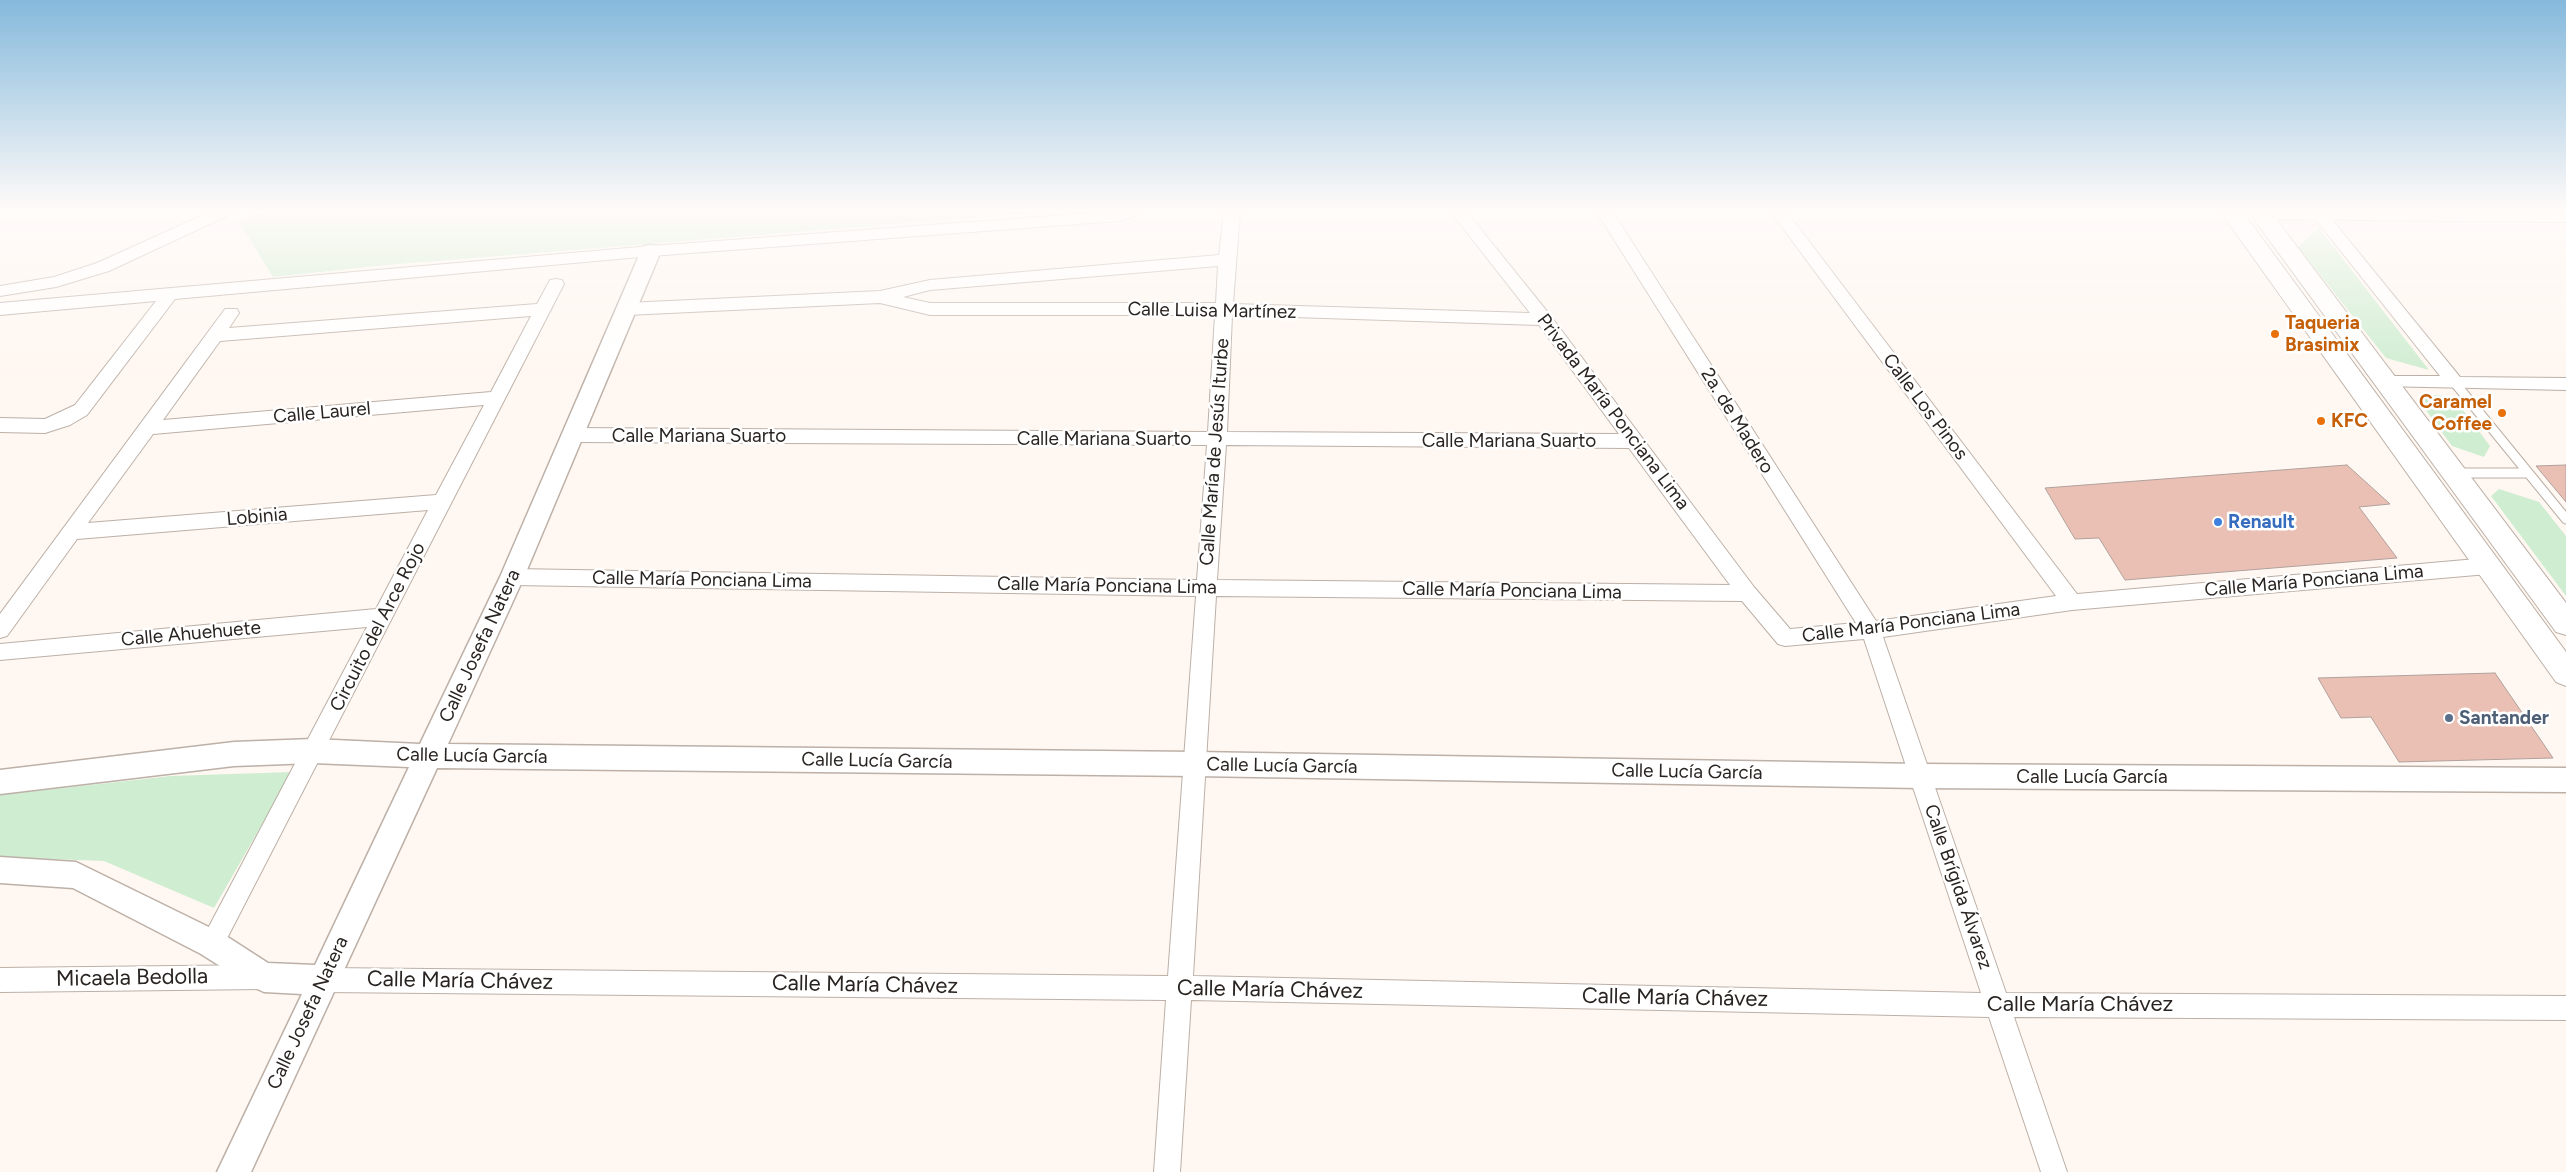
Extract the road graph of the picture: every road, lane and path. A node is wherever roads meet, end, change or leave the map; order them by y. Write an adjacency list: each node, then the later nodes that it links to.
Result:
1 (106, 266): 13 (street)
2 (483, 266): 14 (street)
3 (645, 266): 16 (street, Calle Josefa Natera)
4 (1159, 266): 15 (street, Calle Luisa Martínez)
5 (1227, 266): 18 (street, Calle María de Jesús Iturbe)
6 (1502, 266): 21 (street, Privada María Ponciana Lima)
7 (1639, 266): 45 (street, 2a. de Madero)
8 (1819, 266): 41 (street, Calle Los Pinos)
9 (2271, 266): 37 (main road)
10 (2299, 266): 23 (main road)
11 (2361, 266): 24 (street)
12 (556, 284): 17 (street, Circuito del Arce Rojo)
13 (0, 291)
14 (171, 293): 19 (street); 27 (street)
15 (880, 297): 16 (street, Calle Luisa Martínez); 18 (street, Calle Luisa Martínez)
16 (627, 308): 29 (street, Calle Josefa Natera)
17 (543, 309): 22 (street); 26 (street, Circuito del Arce Rojo)
18 (1224, 309): 21 (street, Calle Luisa Martínez); 30 (street, Calle María de Jesús Iturbe)
19 (0, 310)
20 (231, 313): 22 (street)
21 (1544, 319): 31 (street, Privada María Ponciana Lima)
22 (217, 335): 28 (street)
23 (2386, 382): 24 (street); 32 (main road)
24 (2455, 383): 25 (street); 33 (lane)
25 (2566, 384)
26 (497, 398): 28 (street, Calle Laurel); 34 (street, Circuito del Arce Rojo)
27 (0, 425)
28 (148, 428): 36 (street)
29 (573, 435): 30 (street, Calle Mariana Suarto); 38 (street, Calle Josefa Natera)
30 (1217, 440): 31 (street, Calle Mariana Suarto); 39 (street, Calle María de Jesús Iturbe)
31 (1635, 441): 40 (street, Privada María Ponciana Lima)
32 (2454, 473): 33 (lane); 43 (main road)
33 (2528, 473): 35 (lane)
34 (443, 502): 36 (street, Lobinia); 42 (street, Circuito del Arce Rojo)
35 (2566, 519)
36 (72, 532): 44 (street)
37 (2488, 566): 41 (street, Calle María Ponciana Lima); 47 (main road)
38 (512, 577): 39 (street, Calle María Ponciana Lima); 49 (street, Calle Josefa Natera)
39 (1207, 588): 40 (street, Calle María Ponciana Lima); 50 (street, Calle María de Jesús Iturbe)
40 (1747, 593): 45 (street, Calle María Ponciana Lima)
41 (2072, 602): 45 (street, Calle María Ponciana Lima)
42 (383, 617): 46 (street, Calle Ahuehuete); 48 (street, Circuito del Arce Rojo)
43 (2566, 624)
44 (0, 630)
45 (1871, 630): 51 (street, Calle Brígida Álvarez)
46 (0, 652)
47 (2566, 674)
48 (313, 751): 49 (street, Calle Lucía García); 53 (street, Calle Lucía García); 55 (street, Circuito del Arce Rojo)
49 (428, 756): 50 (street, Calle Lucía García); 58 (street, Calle Josefa Natera)
50 (1195, 764): 51 (street, Calle Lucía García); 59 (street, Calle María de Jesús Iturbe)
51 (1920, 776): 52 (street, Calle Lucía García); 60 (street, Calle Brígida Álvarez)
52 (2566, 780)
53 (0, 782)
54 (0, 870): 55 (street, Calle María Chávez)
55 (212, 944): 56 (street, Calle María Chávez)
56 (264, 977): 57 (street, Micaela Bedolla); 58 (street, Calle María Chávez)
57 (0, 980)
58 (324, 980): 59 (street, Calle María Chávez); 62 (street, Calle Josefa Natera)
59 (1178, 988): 60 (street, Calle María Chávez); 63 (street, Calle María de Jesús Iturbe)
60 (1998, 1005): 61 (street, Calle María Chávez); 64 (street, Calle Brígida Álvarez)
61 (2566, 1008)
62 (234, 1172)
63 (1167, 1172)
64 (2054, 1172)

